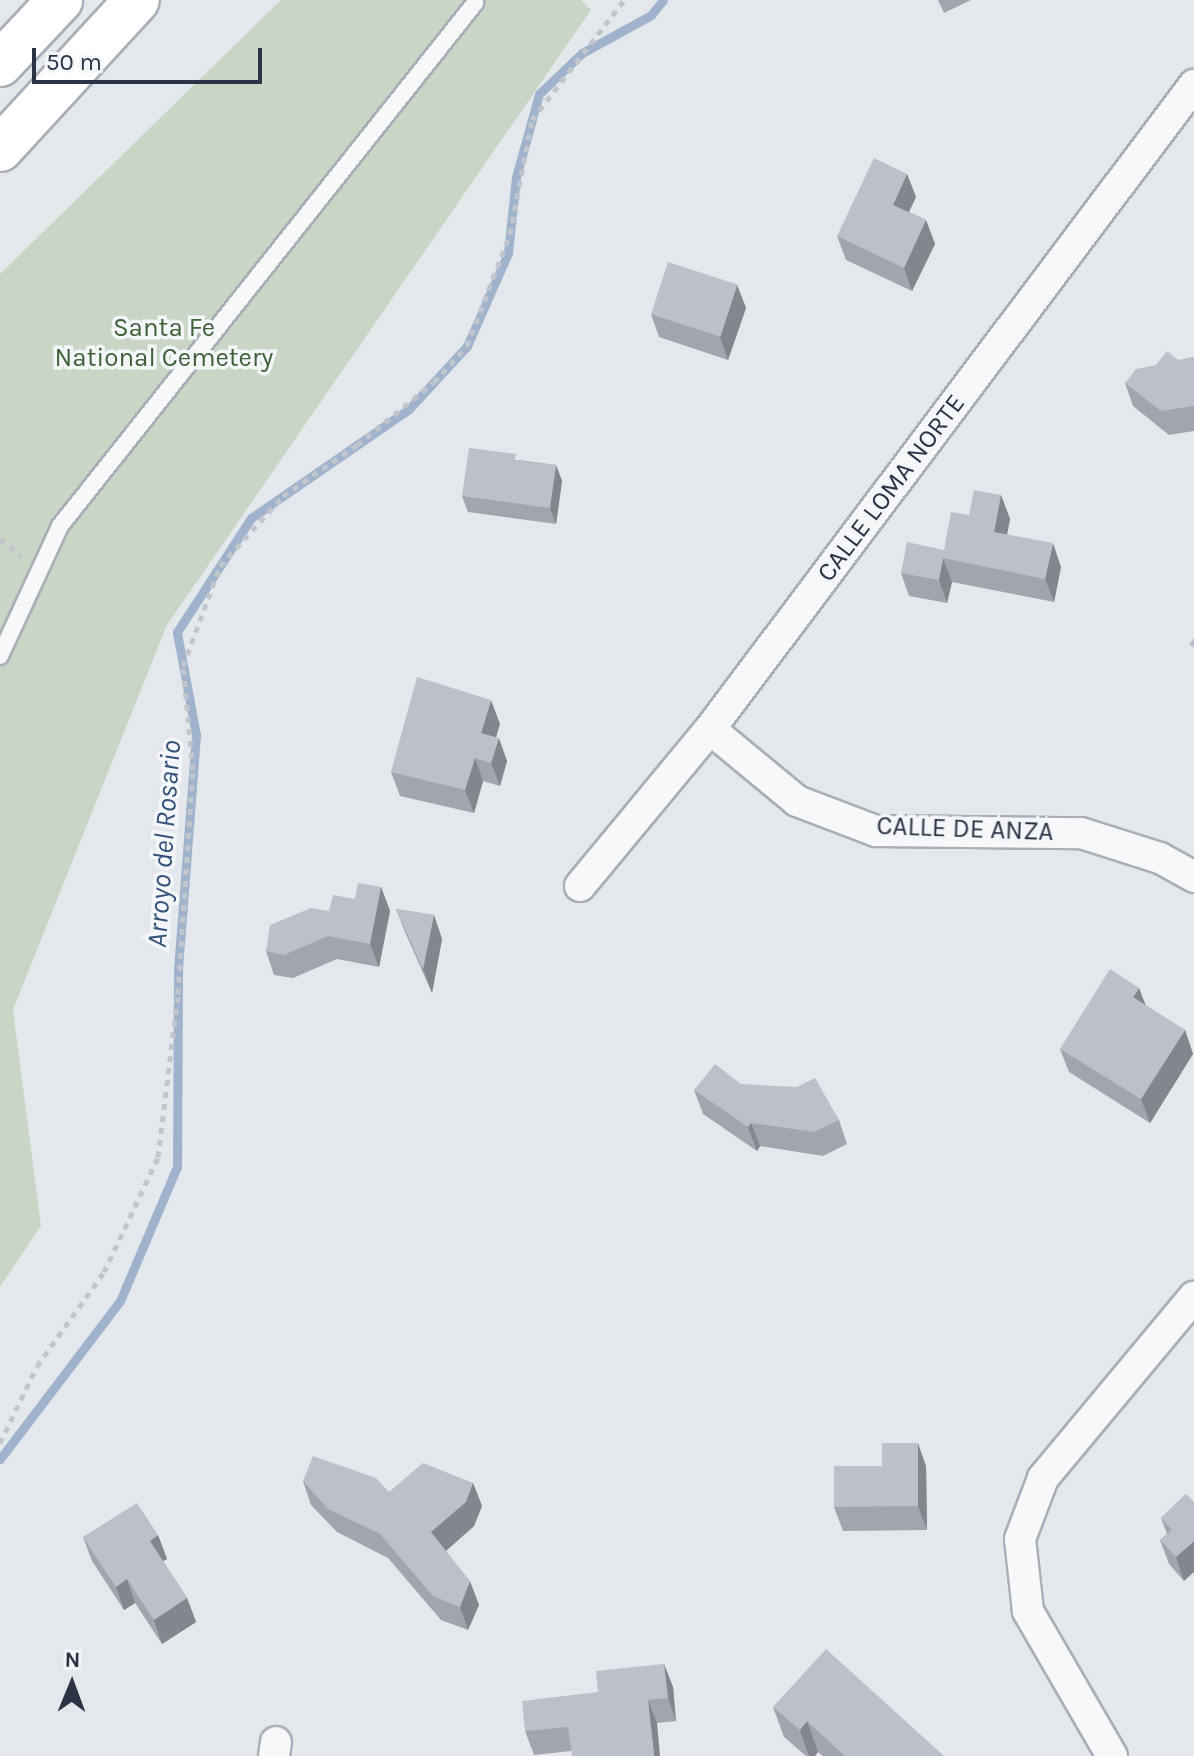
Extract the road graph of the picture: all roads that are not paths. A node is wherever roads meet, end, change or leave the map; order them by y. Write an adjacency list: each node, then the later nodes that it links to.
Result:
1 (60, 0): 4 (highway)
2 (137, 0): 6 (highway)
3 (475, 3): 7 (lane)
4 (0, 64)
5 (1194, 85): 8 (street, CALLE LOMA NORTE)
6 (0, 149)
7 (0, 656)
8 (710, 729): 9 (street, CALLE DE ANZA); 10 (street, CALLE LOMA NORTE)
9 (1194, 877)
10 (580, 886)
11 (1194, 1297): 12 (street)
12 (1112, 1756)

